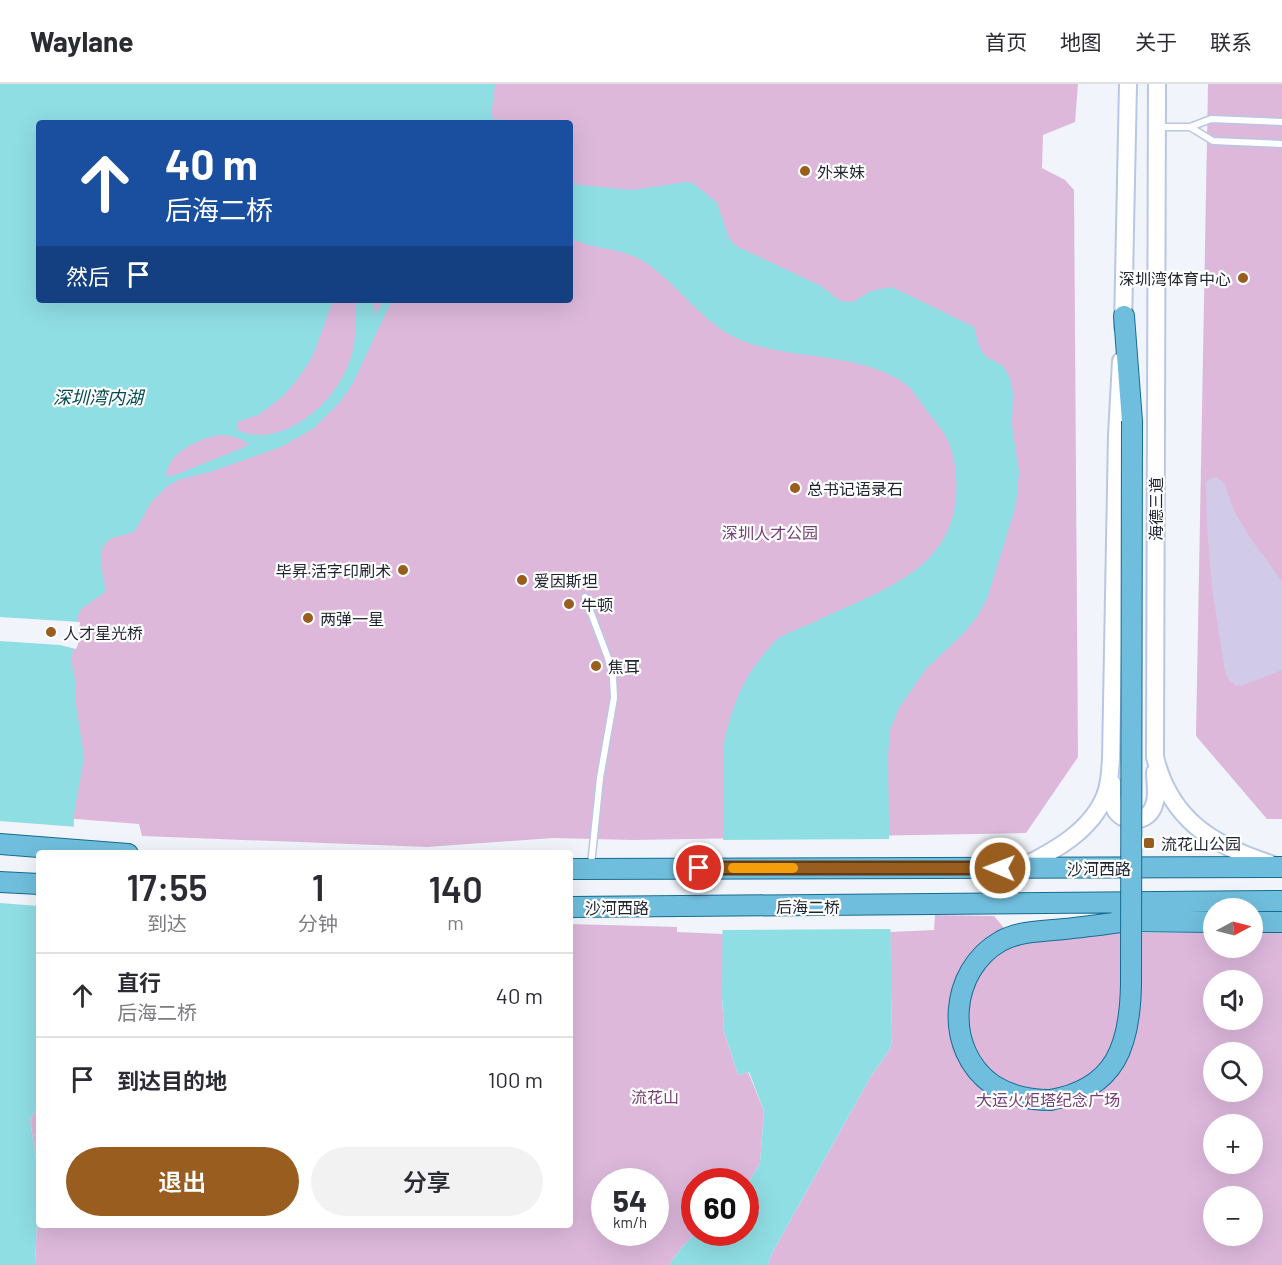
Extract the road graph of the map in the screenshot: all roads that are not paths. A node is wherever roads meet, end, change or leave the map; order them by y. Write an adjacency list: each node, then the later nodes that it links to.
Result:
1 (1128, 84): 7 (main road)
2 (1157, 84): 4 (main road, 海德三道)
3 (1282, 122): 5 (lane)
4 (1156, 127): 5 (lane); 9 (main road, 海德三道)
5 (1190, 127): 6 (lane)
6 (1282, 144)
7 (1124, 316): 8 (main road); 12 (main road)
8 (1130, 374): 9 (main road); 25 (main road, bridge)
9 (1155, 374): 11 (main road, 海德三道)
10 (585, 597): 18 (lane)
11 (1155, 756): 12 (main road); 15 (main road, 海德三道)
12 (1112, 759): 16 (main road)
13 (0, 844): 14 (main road)
14 (77, 850)
15 (1281, 867): 16 (main road, 沙河西路)
16 (1021, 868): 18 (main road, 沙河西路)
17 (573, 869): 18 (main road)
18 (591, 869)
19 (0, 882): 20 (main road)
20 (36, 884)
21 (1282, 901): 22 (main road, 沙河西路)
22 (917, 905): 24 (main road, 后海二桥); 25 (main road)
23 (573, 907): 24 (main road, 沙河西路)
24 (699, 907)
25 (1128, 921): 26 (main road)
26 (1203, 922)
27 (1263, 922): 28 (main road)
28 (1282, 922)

